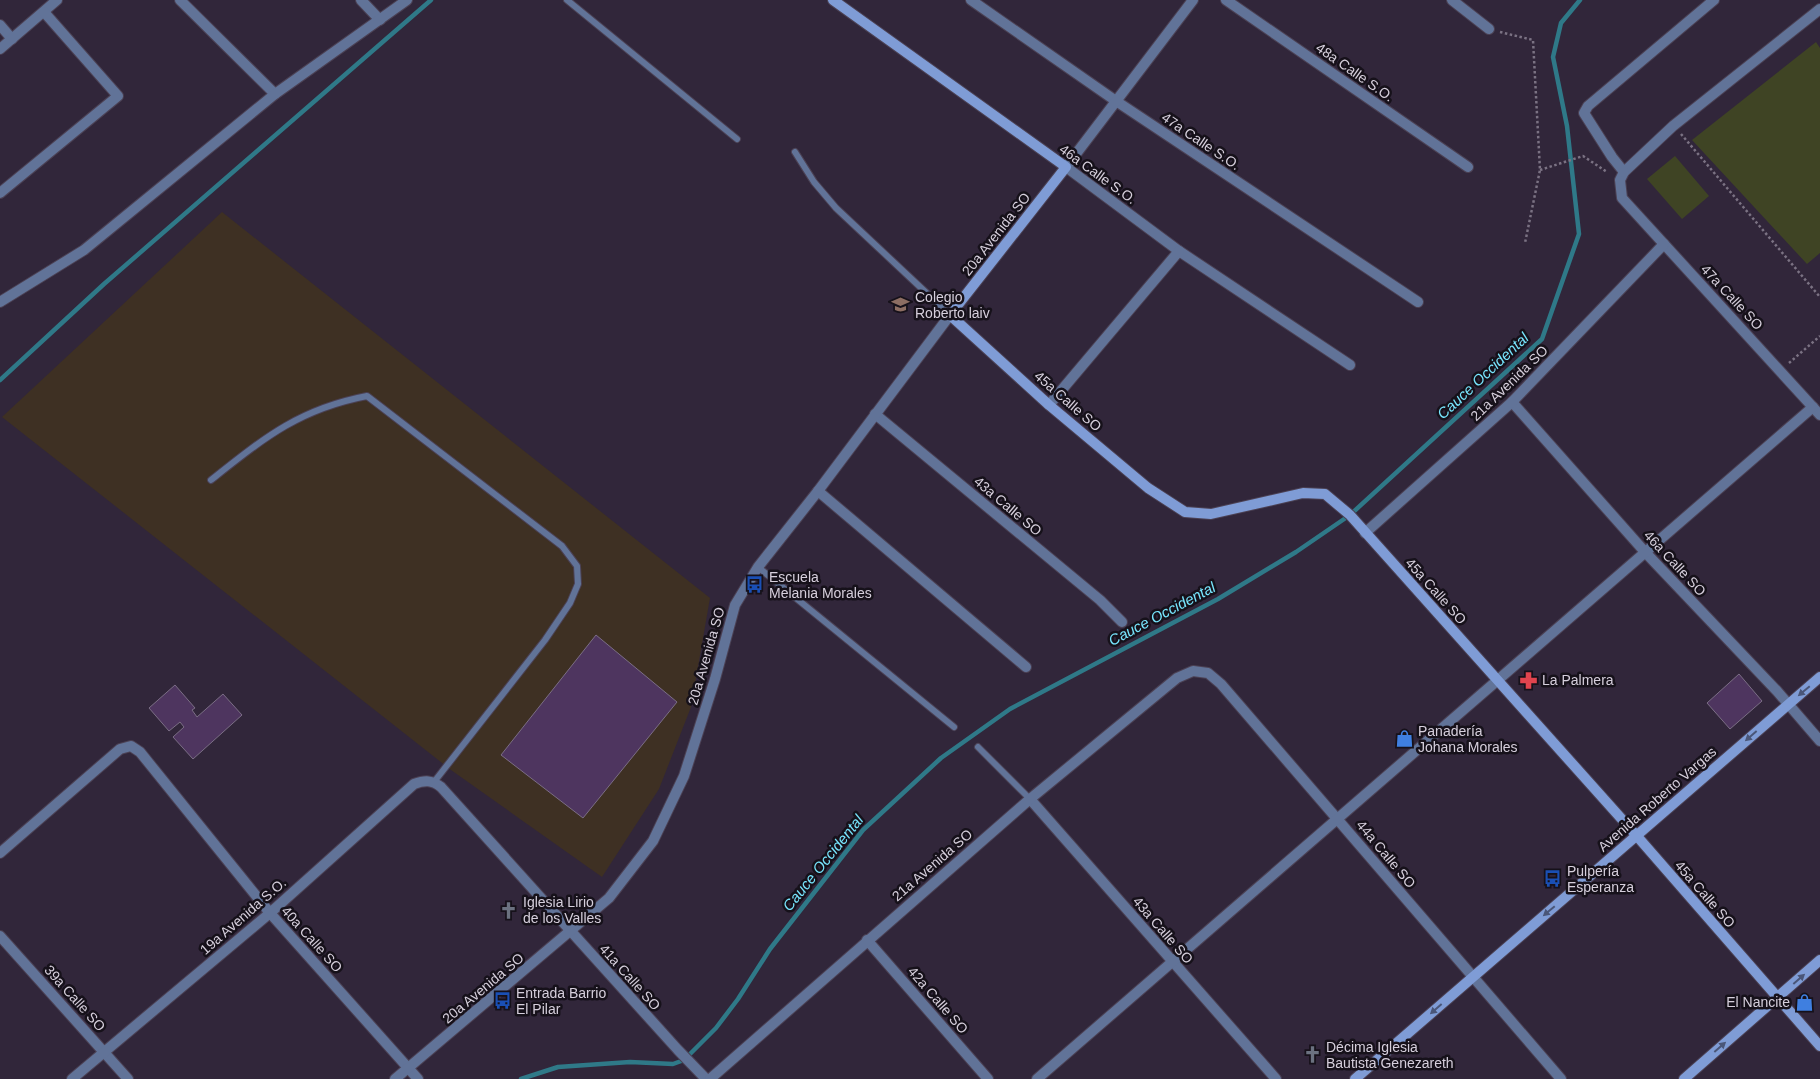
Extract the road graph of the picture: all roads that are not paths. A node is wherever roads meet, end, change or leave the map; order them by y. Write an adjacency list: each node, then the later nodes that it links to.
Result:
1 (57, 0): 13 (street)
2 (180, 0): 19 (street)
3 (361, 0): 14 (street)
4 (407, 0): 14 (street)
5 (567, 0): 21 (lane)
6 (834, 0): 23 (street, 46a Calle S.O.)
7 (971, 0): 20 (street, 47a Calle S.O.)
8 (1194, 0): 20 (street)
9 (1226, 0): 24 (street, 48a Calle S.O.)
10 (1452, 0): 16 (street)
11 (1714, 0): 25 (street)
12 (1820, 9): 25 (street)
13 (44, 12): 17 (street); 26 (street)
14 (380, 20): 19 (street)
15 (0, 25): 17 (street)
16 (1489, 29)
17 (12, 39): 18 (street)
18 (0, 49)
19 (275, 94): 29 (street)
20 (1116, 101): 23 (street); 30 (street, 47a Calle S.O.)
21 (737, 139)
22 (795, 152): 31 (lane)
23 (1066, 167): 28 (street, 46a Calle S.O.); 31 (street, 20a Avenida SO)
24 (1468, 167)
25 (1624, 172): 27 (street, 47a Calle SO)
26 (0, 193)
27 (1664, 244): 33 (street, 21a Avenida SO); 35 (street, 47a Calle SO)
28 (1179, 251): 32 (street, 46a Calle S.O.); 34 (street)
29 (0, 302)
30 (1418, 302)
31 (950, 315): 34 (street, 45a Calle SO); 36 (street, 20a Avenida SO)
32 (1350, 365)
33 (1512, 402): 40 (street, 21a Avenida SO); 41 (street, 46a Calle SO)
34 (1049, 405): 40 (street, 45a Calle SO)
35 (1813, 407): 37 (street, 47a Calle SO); 41 (street)
36 (875, 414): 39 (street, 20a Avenida SO); 43 (street, 43a Calle SO)
37 (1820, 415)
38 (211, 480): 52 (lane)
39 (818, 491): 42 (street, 20a Avenida SO); 44 (street)
40 (1366, 533): 47 (street, 45a Calle SO)
41 (1645, 552): 47 (street); 48 (street, 46a Calle SO)
42 (758, 567): 49 (lane); 58 (street, 20a Avenida SO)
43 (1122, 622)
44 (1026, 667)
45 (1820, 677): 48 (street, Avenida Roberto Vargas, one-way to 48)
46 (1177, 678): 53 (street, 21a Avenida SO); 54 (street, 44a Calle SO)
47 (1497, 680): 54 (street); 55 (street, 45a Calle SO)
48 (1788, 704): 50 (street, 46a Calle SO); 55 (street, Avenida Roberto Vargas, one-way to 55)
49 (954, 727)
50 (1820, 741)
51 (978, 746): 53 (lane)
52 (434, 782): 57 (street, 19a Avenida S.O.); 58 (street, 41a Calle SO)
53 (1030, 798): 60 (street, 21a Avenida SO); 62 (street, 43a Calle SO)
54 (1338, 818): 62 (street); 63 (street, 44a Calle SO)
55 (1636, 835): 63 (street, Avenida Roberto Vargas, one-way to 63); 64 (street, 45a Calle SO)
56 (0, 853): 57 (street, 40a Calle SO)
57 (270, 913): 66 (street, 19a Avenida S.O.); 67 (street, 40a Calle SO)
58 (570, 931): 67 (street, 20a Avenida SO); 72 (street, 41a Calle SO)
59 (0, 936): 66 (street, 39a Calle SO)
60 (867, 940): 72 (street, 21a Avenida SO); 73 (street, 42a Calle SO)
61 (1820, 960): 64 (street, one-way to 61)
62 (1172, 962): 74 (street); 75 (street, 43a Calle SO)
63 (1472, 977): 76 (street, Avenida Roberto Vargas, one-way to 76); 77 (street, 44a Calle SO)
64 (1777, 997): 65 (street, 45a Calle SO); 78 (street, one-way to 64)
65 (1820, 1046)
66 (105, 1052): 68 (street, 19a Avenida S.O.); 69 (street, 39a Calle SO)
67 (409, 1068): 70 (street, 20a Avenida SO); 71 (street, 40a Calle SO)
68 (72, 1079)
69 (128, 1079)
70 (395, 1079)
71 (418, 1079)
72 (708, 1079)
73 (988, 1079)
74 (1037, 1079)
75 (1276, 1079)
76 (1355, 1079)
77 (1561, 1079)
78 (1684, 1079)

